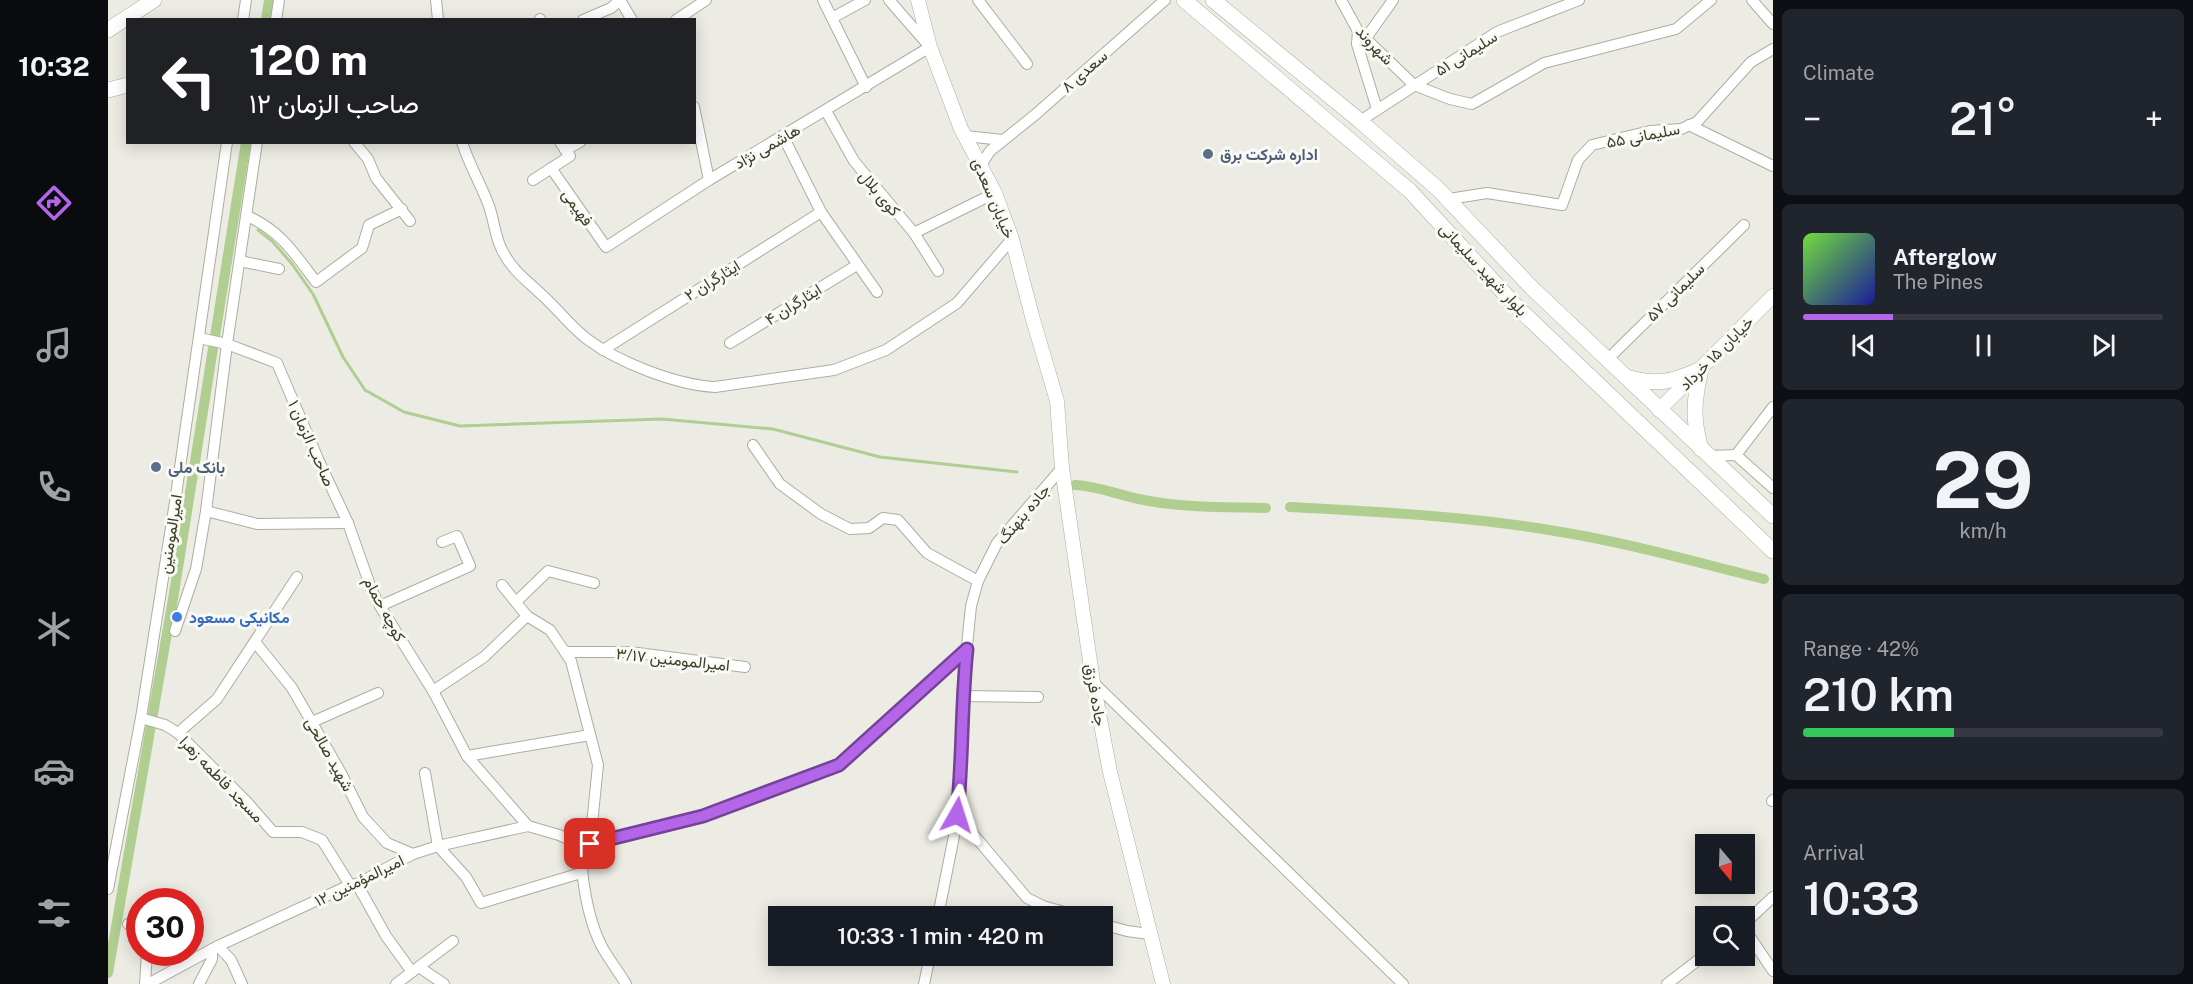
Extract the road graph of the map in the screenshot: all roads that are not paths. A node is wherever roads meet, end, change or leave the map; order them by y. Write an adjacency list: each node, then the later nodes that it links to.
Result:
1 (154, 0): 21 (main road)
2 (246, 0): 22 (street)
3 (279, 0): 23 (street)
4 (436, 0): 24 (street)
5 (620, 0): 25 (street); 26 (street)
6 (706, 0): 27 (street)
7 (824, 0): 28 (street)
8 (865, 0): 28 (street)
9 (889, 0): 34 (street)
10 (978, 0): 36 (street)
11 (1165, 0): 48 (street, سعدی ۸)
12 (1184, 0): 33 (main road, بلوار شهید سلیمانی)
13 (1213, 0): 31 (main road, بلوار شهید سلیمانی)
14 (1341, 0): 32 (street, شهروند)
15 (1393, 0): 32 (street)
16 (1579, 0): 37 (street, سلیمانی ۵۱)
17 (1711, 0): 37 (street)
18 (1752, 0): 29 (street)
19 (921, 2): 34 (street, خیابان سعدی)
20 (126, 18): 30 (main road)
21 (126, 18)
22 (243, 18)
23 (276, 18)
24 (438, 18)
25 (588, 18)
26 (631, 18)
27 (679, 18)
28 (832, 18): 39 (street)
29 (1773, 24)
30 (108, 30)
31 (1251, 31): 33 (main road); 44 (main road, بلوار شهید سلیمانی)
32 (1362, 34): 37 (street, شهروند); 41 (street)
33 (1239, 46): 85 (main road, بلوار شهید سلیمانی)
34 (930, 47): 39 (street, هاشمی نژاد); 47 (street, خیابان سعدی)
35 (1773, 49): 45 (street, سلیمانی ۵۵)
36 (1027, 64)
37 (1414, 85): 41 (street, سلیمانی ۵۱)
38 (126, 86): 40 (main road)
39 (866, 87): 42 (street, هاشمی نژاد)
40 (108, 90)
41 (1377, 109): 44 (street, سلیمانی ۵۱)
42 (826, 111): 46 (street, هاشمی نژاد); 66 (street, کوی بلال)
43 (696, 117): 58 (street)
44 (1360, 121): 60 (main road, بلوار شهید سلیمانی)
45 (1689, 125): 55 (street); 60 (street, سلیمانی ۵۵)
46 (783, 136): 58 (street, هاشمی نژاد); 62 (street)
47 (965, 136): 48 (street); 54 (street, خیابان سعدی)
48 (1003, 140): 54 (street, سعدی ۸)
49 (227, 144): 75 (street, امیرالمومنین)
50 (257, 144): 63 (street)
51 (356, 144): 61 (street)
52 (463, 144): 78 (street)
53 (565, 149): 56 (street)
54 (981, 165): 59 (street, خیابان سعدی)
55 (1773, 166)
56 (550, 168): 57 (street); 68 (street, فهیمی)
57 (533, 180)
58 (709, 180): 68 (street, هاشمی نژاد)
59 (995, 193): 66 (street); 67 (street, خیابان سعدی)
60 (1449, 199): 79 (main road, بلوار شهید سلیمانی)
61 (402, 209): 63 (street); 64 (street)
62 (821, 212): 70 (street); 78 (street, ایثارگران ۲)
63 (247, 216): 69 (street)
64 (410, 220)
65 (1744, 225): 79 (street, سلیمانی ۵۷)
66 (914, 233): 72 (street, کوی بلال)
67 (1012, 239): 78 (street); 82 (street, خیابان سعدی)
68 (606, 247)
69 (240, 261): 71 (street); 77 (street)
70 (857, 265): 73 (street); 76 (street, ایثارگران ۴)
71 (279, 269)
72 (938, 271)
73 (877, 292)
74 (1773, 296): 80 (street, خیابان ۱۵ خرداد)
75 (199, 338): 77 (street); 113 (street, امیرالمومنین)
76 (729, 343)
77 (227, 344): 91 (street); 93 (street, صاحب الزمان ۱)
78 (603, 350)
79 (1607, 360): 81 (main road, بلوار شهید سلیمانی)
80 (1701, 369): 81 (main road); 84 (street, خیابان ۱۵ خرداد); 87 (main road)
81 (1624, 377): 84 (main road, بلوار شهید سلیمانی)
82 (1057, 401): 89 (street, جاده فرزق)
83 (1773, 407): 88 (street)
84 (1659, 410): 85 (main road); 87 (main road, بلوار شهید سلیمانی)
85 (1643, 427): 95 (main road, بلوار شهید سلیمانی)
86 (753, 445): 97 (street)
87 (1705, 452): 88 (street); 92 (main road, بلوار شهید سلیمانی)
88 (1736, 455): 90 (street)
89 (1062, 468): 97 (street, جاده بنهنگ); 108 (street, جاده فرزق)
90 (1773, 488)
91 (207, 512): 93 (street); 103 (street)
92 (1773, 516)
93 (348, 523): 101 (street, کوچه حمام)
94 (442, 542): 101 (street)
95 (1773, 551)
96 (297, 577): 104 (street)
97 (978, 581): 105 (street, جاده بنهنگ)
98 (594, 583): 100 (street)
99 (502, 585): 100 (street)
100 (516, 603): 102 (street)
101 (380, 606): 109 (street, کوچه حمام)
102 (527, 616): 106 (street); 109 (street)
103 (175, 631)
104 (255, 642): 114 (street, شهید صالحی); 115 (street)
105 (967, 649): 111 (street, جاده بنهنگ); 121 (street)
106 (565, 652): 107 (street, امیرالمومنین ۳/۱۷); 116 (street)
107 (745, 667)
108 (1093, 682): 133 (street, جاده فرزق); 150 (street)
109 (433, 691): 117 (street)
110 (378, 693): 114 (street)
111 (962, 696): 112 (street); 119 (street, جاده بنهنگ)
112 (1038, 697)
113 (141, 718): 115 (street, مسجد فاطمه زهرا); 125 (street, امیرالمومنین)
114 (312, 722): 123 (street, شهید صالحی)
115 (178, 733): 126 (street, مسجد فاطمه زهرا)
116 (590, 735): 117 (street); 121 (street)
117 (467, 756): 120 (street)
118 (426, 773): 122 (street)
119 (957, 815): 129 (street, جاده بنهنگ); 130 (street)
120 (528, 826): 121 (street, امیرالمؤمنین ۱۲); 122 (street, امیرالمؤمنین ۱۲)
121 (585, 845): 124 (street)
122 (438, 846): 123 (street, امیرالمؤمنین ۱۲); 124 (street)
123 (413, 854): 126 (street, امیرالمؤمنین ۱۲)
124 (581, 873): 147 (street)
125 (109, 875): 127 (street, امیرالمومنین)
126 (353, 884): 136 (street, امیرالمؤمنین ۱۲); 140 (street, مسجد فاطمه زهرا)
127 (108, 888)
128 (1773, 897): 131 (street)
129 (940, 906)
130 (1043, 906)
131 (1755, 915)
132 (1113, 927): 133 (street)
133 (1149, 934): 149 (street, جاده فرزق)
134 (453, 941): 140 (street)
135 (1755, 943): 141 (street)
136 (215, 948): 142 (street, امیرالمؤمنین ۱۲); 143 (street); 144 (street)
137 (1695, 962): 151 (street)
138 (147, 966): 142 (street)
139 (928, 966): 148 (street)
140 (415, 970): 145 (street); 146 (street)
141 (1773, 970)
142 (146, 984)
143 (199, 984)
144 (242, 984)
145 (396, 984)
146 (444, 984)
147 (626, 984)
148 (924, 984)
149 (1163, 984)
150 (1403, 984)
151 (1667, 984)

